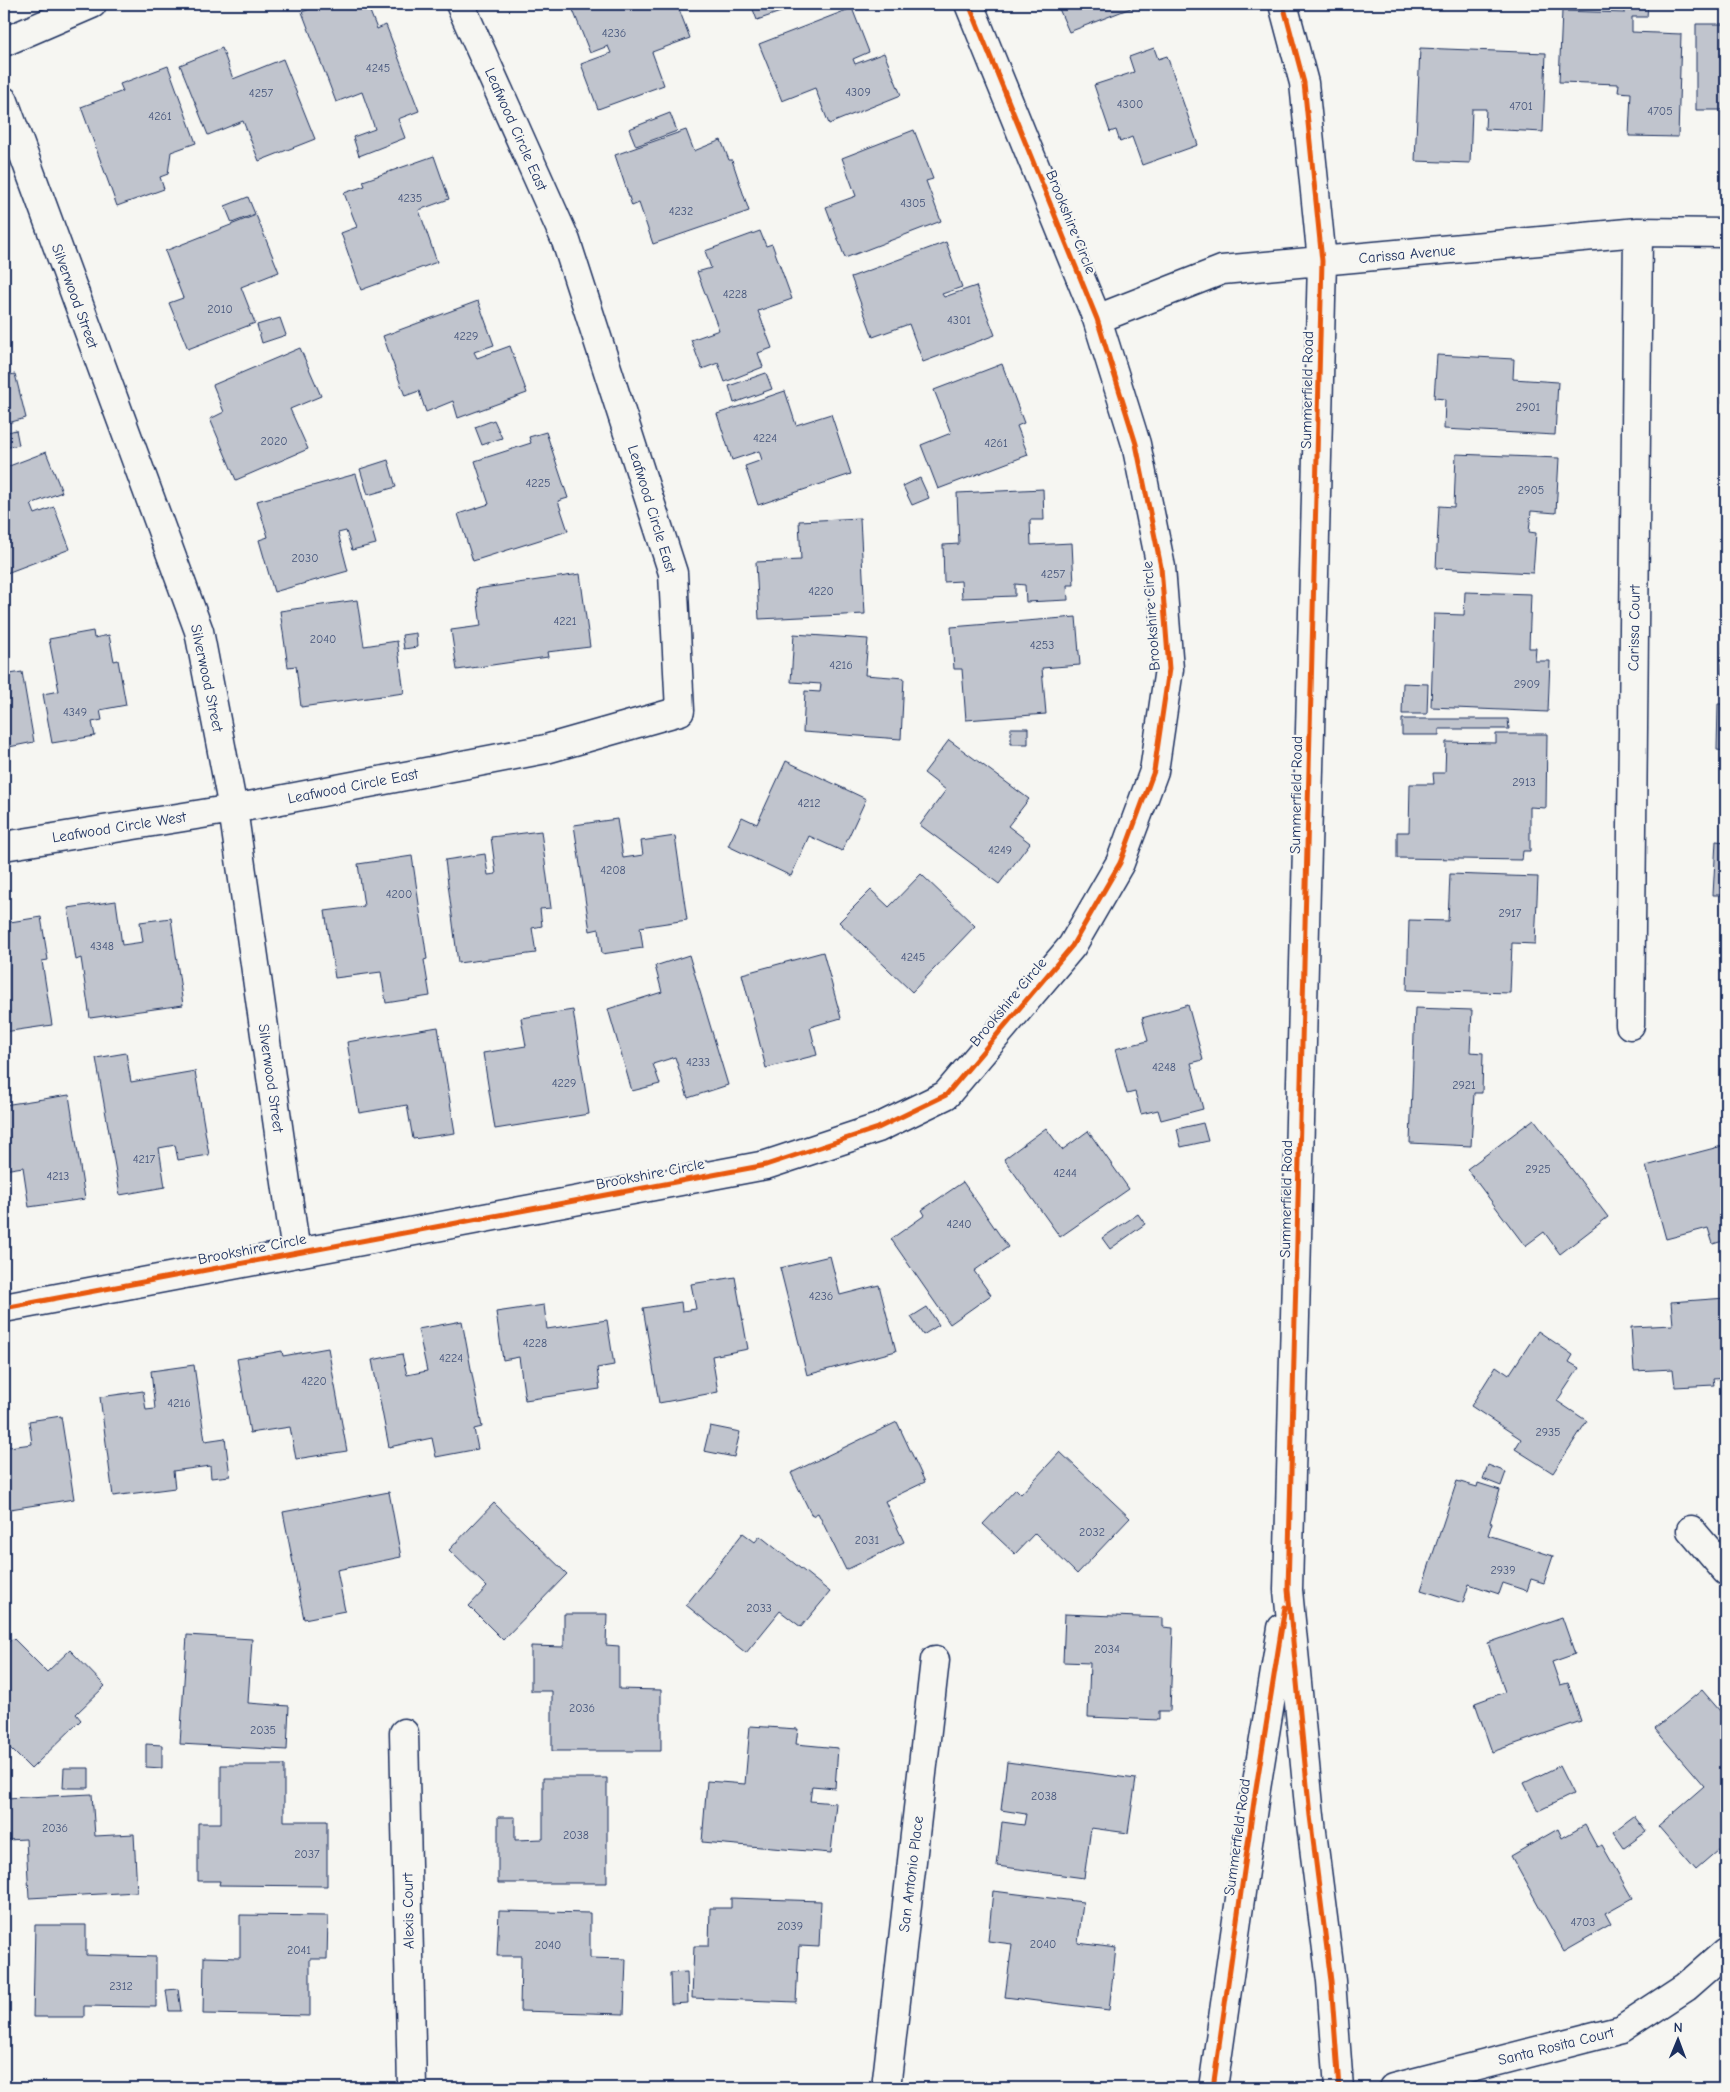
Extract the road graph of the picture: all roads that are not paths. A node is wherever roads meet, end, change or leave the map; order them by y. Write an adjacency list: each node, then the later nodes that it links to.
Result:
1 (92, 4): 5 (street)
2 (460, 4): 11 (street, Leafwood Circle East)
3 (969, 4): 10 (street, Brookshire Circle)
4 (1283, 4): 9 (street, Summerfield Road)
5 (4, 42)
6 (4, 101): 11 (street, Silverwood Street)
7 (1638, 232): 8 (street, Carissa Avenue); 9 (street, Carissa Avenue); 13 (street, Carissa Court)
8 (1726, 233)
9 (1322, 261): 10 (street, Carissa Avenue); 18 (street, Summerfield Road)
10 (1097, 319): 14 (street, Brookshire Circle)
11 (234, 809): 12 (street, Leafwood Circle West); 14 (street, Silverwood Street)
12 (4, 846)
13 (1630, 1025)
14 (296, 1253): 15 (street, Brookshire Circle)
15 (4, 1308)
16 (1691, 1530): 17 (street)
17 (1726, 1571)
18 (1288, 1590): 24 (street, Summerfield Road); 25 (street, Summerfield Road)
19 (935, 1660): 23 (street, San Antonio Place)
20 (404, 1733): 22 (street, Alexis Court)
21 (1726, 1952): 26 (street, Santa Rosita Court)
22 (412, 2088)
23 (886, 2088)
24 (1213, 2088)
25 (1339, 2088)
26 (1393, 2088)

